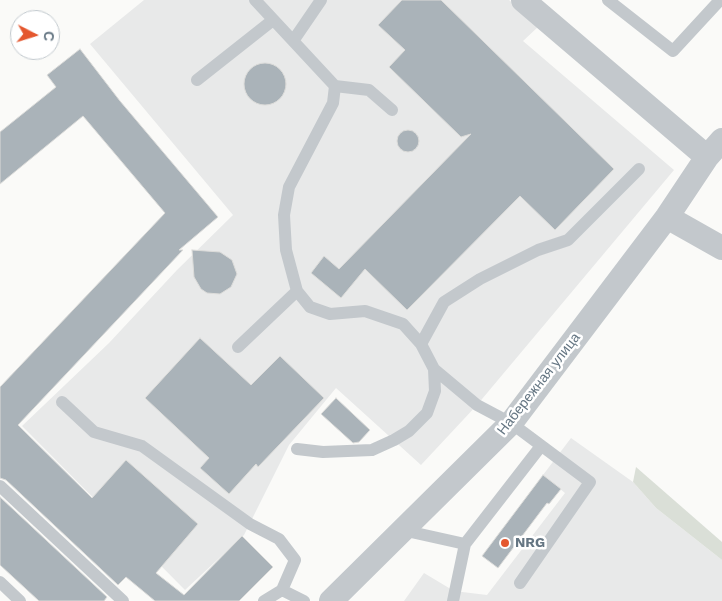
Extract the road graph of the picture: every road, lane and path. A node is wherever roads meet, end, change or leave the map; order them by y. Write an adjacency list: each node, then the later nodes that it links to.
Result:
1 (254, 0): 6 (lane)
2 (321, 0): 7 (lane)
3 (523, 0): 11 (street)
4 (608, 0): 5 (lane)
5 (720, 0)
6 (273, 20): 7 (lane); 8 (lane)
7 (293, 41): 9 (lane)
8 (197, 80)
9 (335, 86): 10 (lane); 15 (lane)
10 (392, 110)
11 (717, 147): 13 (street, Набережная улица)
12 (639, 169): 16 (lane)
13 (667, 217): 14 (street); 20 (street, Набережная улица)
14 (722, 248)
15 (297, 291): 16 (lane); 17 (lane)
16 (421, 344): 18 (lane)
17 (238, 346)
18 (434, 369): 20 (lane); 22 (lane)
19 (62, 402): 28 (lane)
20 (511, 423): 21 (lane); 24 (street, Набережная улица)
21 (541, 446): 25 (lane); 27 (lane)
22 (297, 449)
23 (0, 486): 30 (lane)
24 (402, 530): 25 (lane); 33 (street, Набережная улица)
25 (465, 544): 34 (lane)
26 (0, 582): 29 (lane)
27 (520, 583)
28 (282, 590): 31 (lane); 32 (lane)
29 (20, 601)
30 (123, 601)
31 (264, 601)
32 (304, 601)
33 (331, 601)
34 (453, 601)

